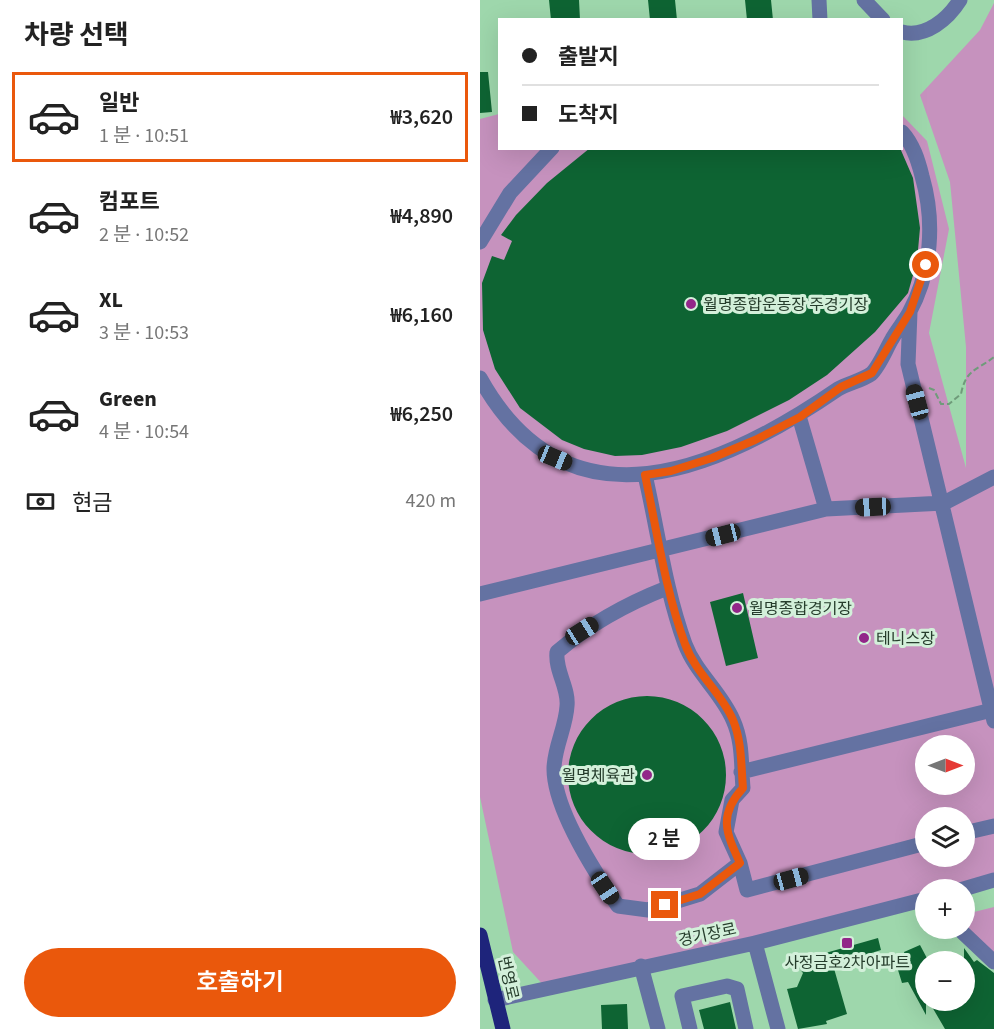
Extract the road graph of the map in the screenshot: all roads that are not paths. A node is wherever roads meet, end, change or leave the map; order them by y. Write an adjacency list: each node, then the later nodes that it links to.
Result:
1 (819, 0): 4 (street)
2 (864, 0): 5 (street)
3 (960, 0): 6 (street)
4 (820, 18)
5 (881, 18)
6 (903, 32)
7 (903, 133): 10 (street)
8 (550, 150): 9 (street)
9 (480, 242)
10 (910, 312): 12 (street); 15 (street)
11 (480, 378): 13 (street)
12 (800, 417): 13 (street); 16 (street)
13 (645, 475): 17 (street)
14 (994, 477): 15 (street)
15 (944, 503): 16 (street); 20 (street)
16 (826, 509): 17 (street)
17 (662, 550): 18 (street); 19 (street)
18 (667, 588): 21 (street); 25 (street)
19 (480, 594)
20 (993, 716): 21 (street)
21 (741, 772): 25 (street)
22 (994, 825): 23 (street)
23 (975, 830)
24 (915, 846): 25 (street)
25 (740, 863)
26 (994, 880): 27 (street)
27 (975, 886)
28 (915, 903): 31 (street, 경기장로)
29 (480, 935): 35 (main road, 번영로)
30 (970, 939): 32 (street)
31 (755, 943): 33 (street, 경기장로); 40 (street)
32 (994, 962)
33 (641, 966): 35 (street, 경기장로); 37 (street)
34 (480, 995): 35 (main road)
35 (495, 1000): 36 (main road, 번영로)
36 (503, 1029)
37 (658, 1029)
38 (690, 1029): 39 (street)
39 (746, 1029)
40 (778, 1029)

